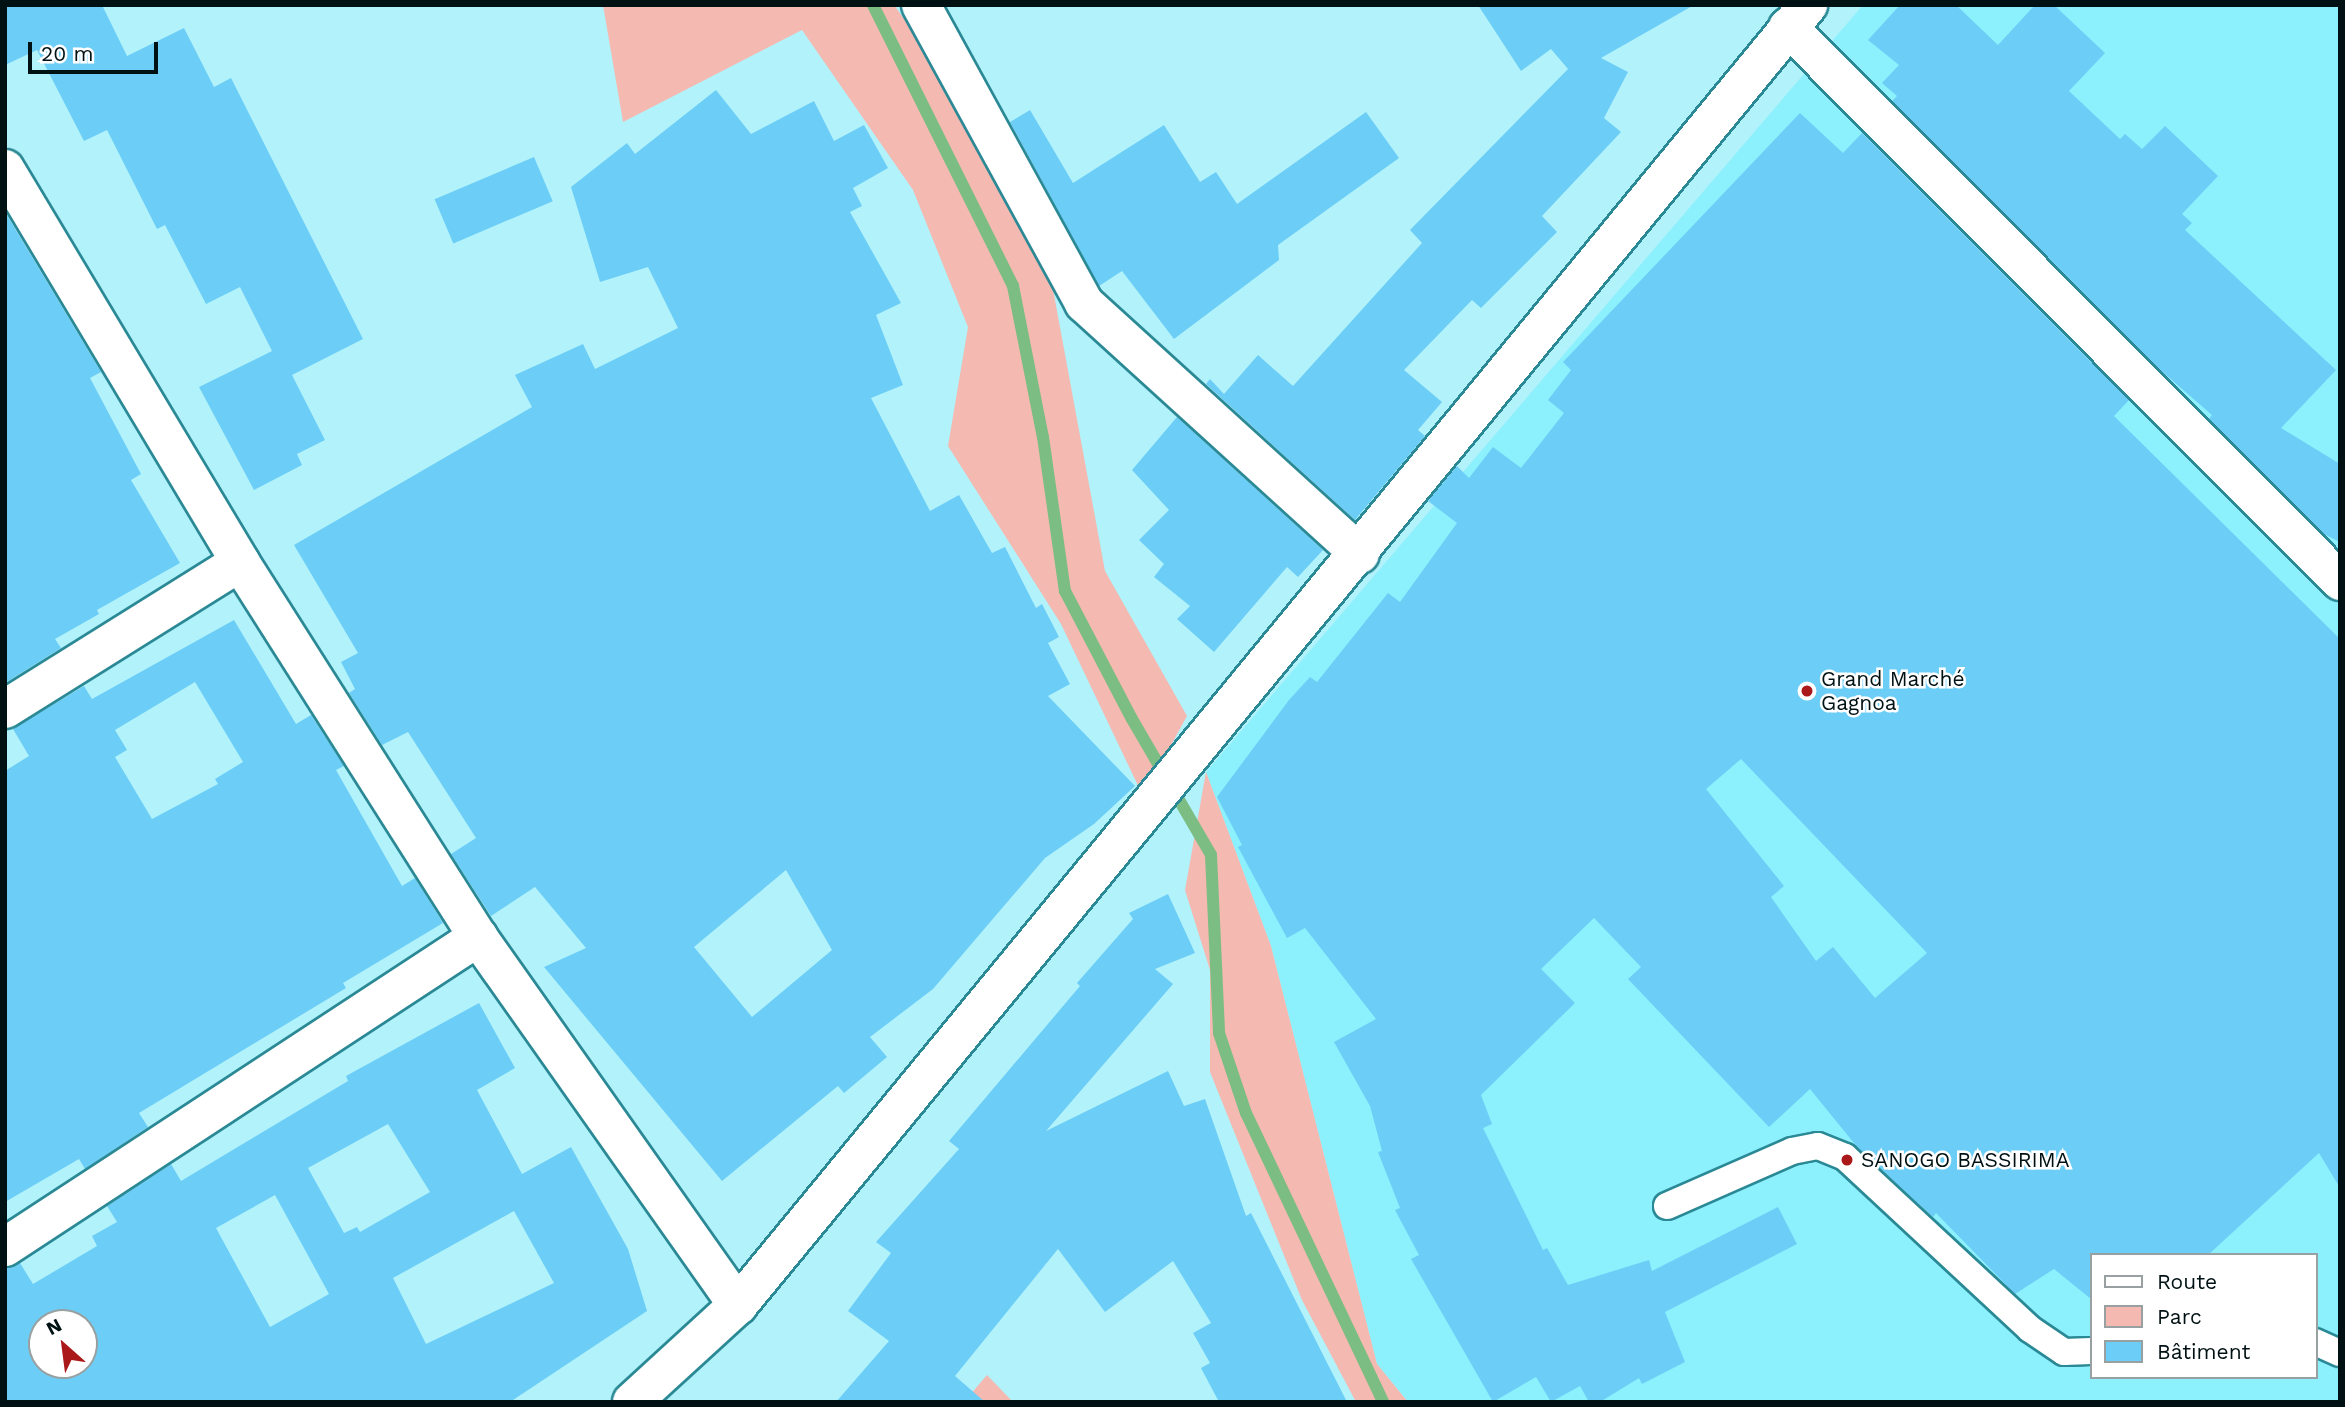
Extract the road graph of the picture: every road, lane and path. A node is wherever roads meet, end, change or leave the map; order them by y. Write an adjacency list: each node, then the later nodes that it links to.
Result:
1 (920, 5): 4 (street)
2 (1798, 16): 4 (street); 6 (street)
3 (5, 169): 5 (street)
4 (1360, 554): 11 (street)
5 (240, 562): 7 (street); 8 (street)
6 (2340, 581)
7 (5, 709)
8 (478, 937): 10 (street); 11 (street)
9 (1667, 1206): 13 (lane)
10 (5, 1247)
11 (738, 1305): 15 (street)
12 (2317, 1343): 14 (lane)
13 (2090, 1351)
14 (2340, 1353)
15 (632, 1402)

